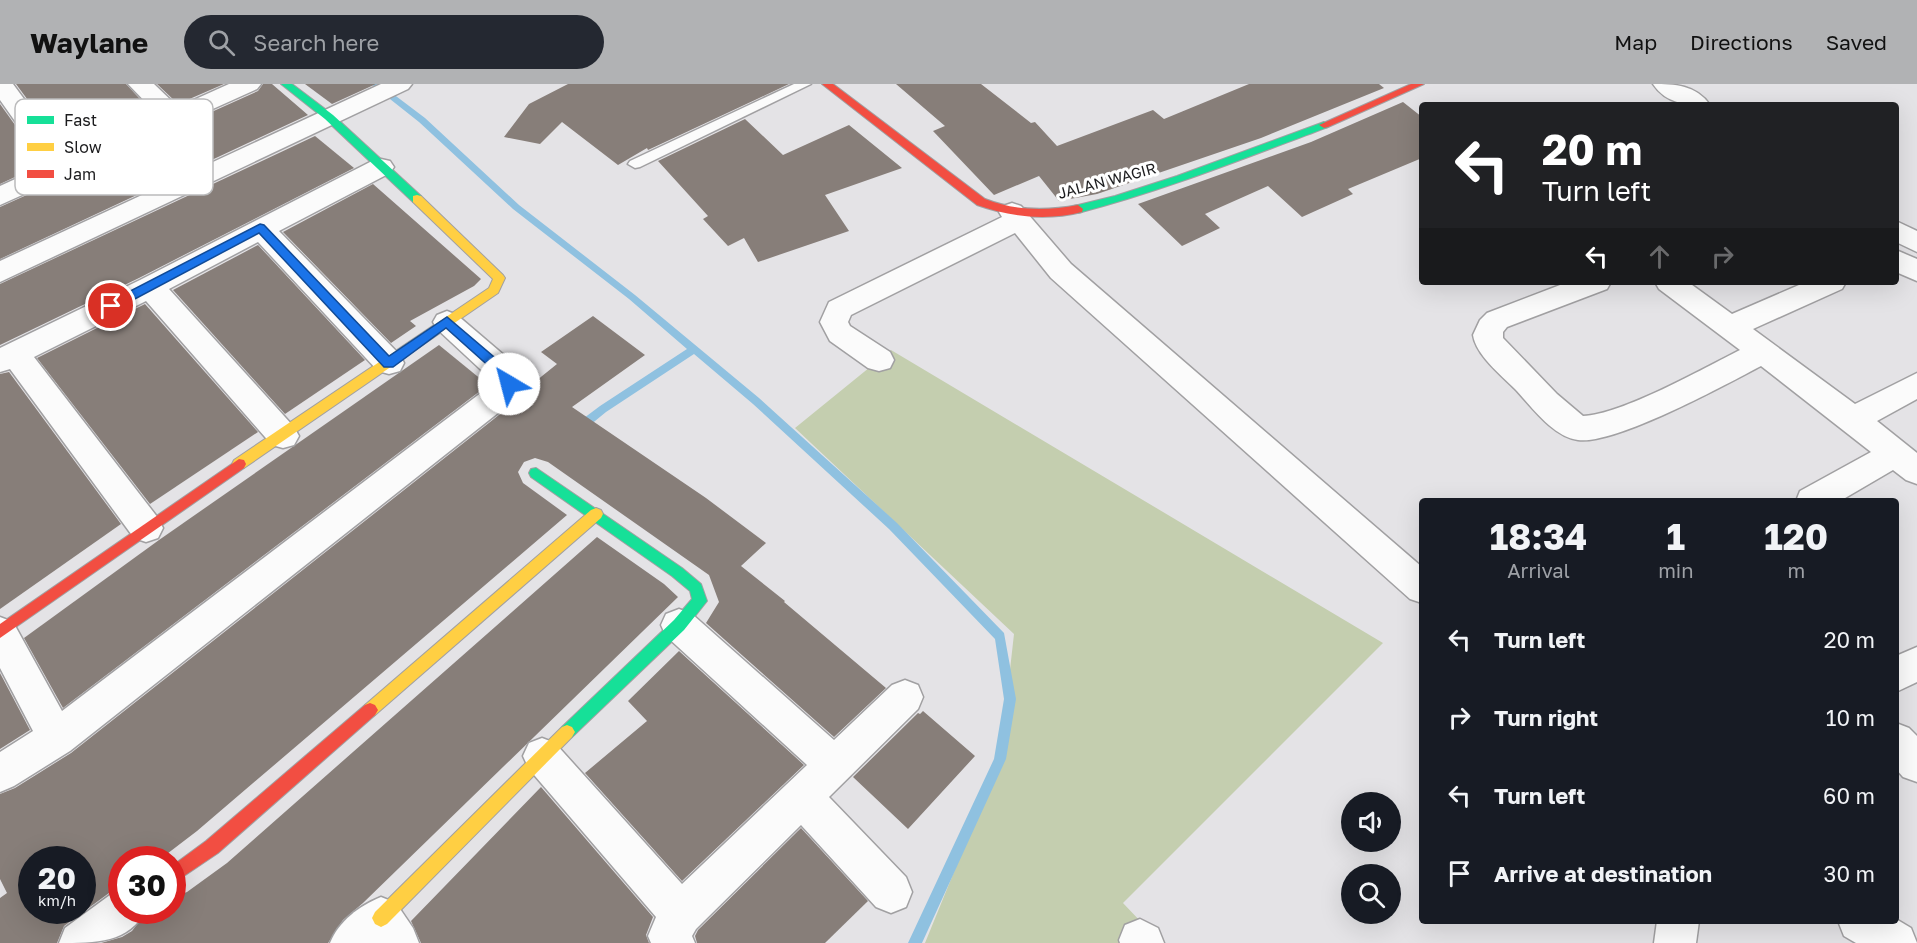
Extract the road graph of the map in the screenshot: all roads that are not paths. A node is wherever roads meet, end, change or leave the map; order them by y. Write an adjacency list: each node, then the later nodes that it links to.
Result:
1 (1, 84): 14 (street)
2 (140, 84): 11 (street)
3 (249, 84): 12 (street)
4 (286, 84): 15 (street)
5 (804, 84): 16 (lane)
6 (828, 84): 22 (street, JALAN WAGIR)
7 (1419, 84): 10 (street, JALAN WAGIR)
8 (1665, 84): 13 (street)
9 (398, 85): 15 (street)
10 (1399, 88): 22 (street, JALAN WAGIR)
11 (155, 99)
12 (213, 100)
13 (1693, 102)
14 (15, 104)
15 (329, 117): 17 (street); 18 (street)
16 (635, 164)
17 (381, 167): 23 (street); 33 (street)
18 (213, 172)
19 (15, 189): 21 (street)
20 (163, 195): 28 (street)
21 (0, 196)
22 (1015, 216): 37 (street); 47 (street)
23 (260, 228): 32 (street); 38 (street)
24 (1899, 232): 25 (street)
25 (1917, 243)
26 (1899, 262): 27 (street)
27 (1917, 271)
28 (0, 272)
29 (1589, 285): 35 (street)
30 (1673, 285): 34 (street)
31 (1825, 285): 34 (street)
32 (150, 287): 36 (street); 41 (street)
33 (447, 322): 38 (street); 53 (street)
34 (1730, 327): 35 (street)
35 (1763, 352): 40 (street)
36 (7, 357): 46 (street)
37 (879, 360)
38 (389, 363): 41 (street)
39 (1917, 385): 40 (street)
40 (1853, 419): 42 (street)
41 (283, 436): 46 (street)
42 (1906, 462): 44 (street)
43 (536, 473): 45 (street)
44 (1819, 498)
45 (596, 514): 48 (street); 60 (street)
46 (146, 528): 49 (street)
47 (1419, 585)
48 (679, 625): 55 (street); 57 (street)
49 (0, 633): 53 (street)
50 (1917, 663): 51 (street)
51 (1899, 673)
52 (905, 697): 57 (street)
53 (57, 738): 58 (street)
54 (1899, 744): 56 (street)
55 (542, 756): 65 (street); 66 (street)
56 (1917, 764)
57 (836, 765): 59 (street)
58 (0, 773)
59 (803, 798): 61 (street); 65 (street)
60 (186, 866)
61 (891, 892)
62 (108, 922): 67 (street)
63 (1678, 924): 68 (street)
64 (1864, 924): 69 (street)
65 (678, 928)
66 (377, 935)
67 (80, 943)
68 (1675, 943)
69 (1896, 943)

